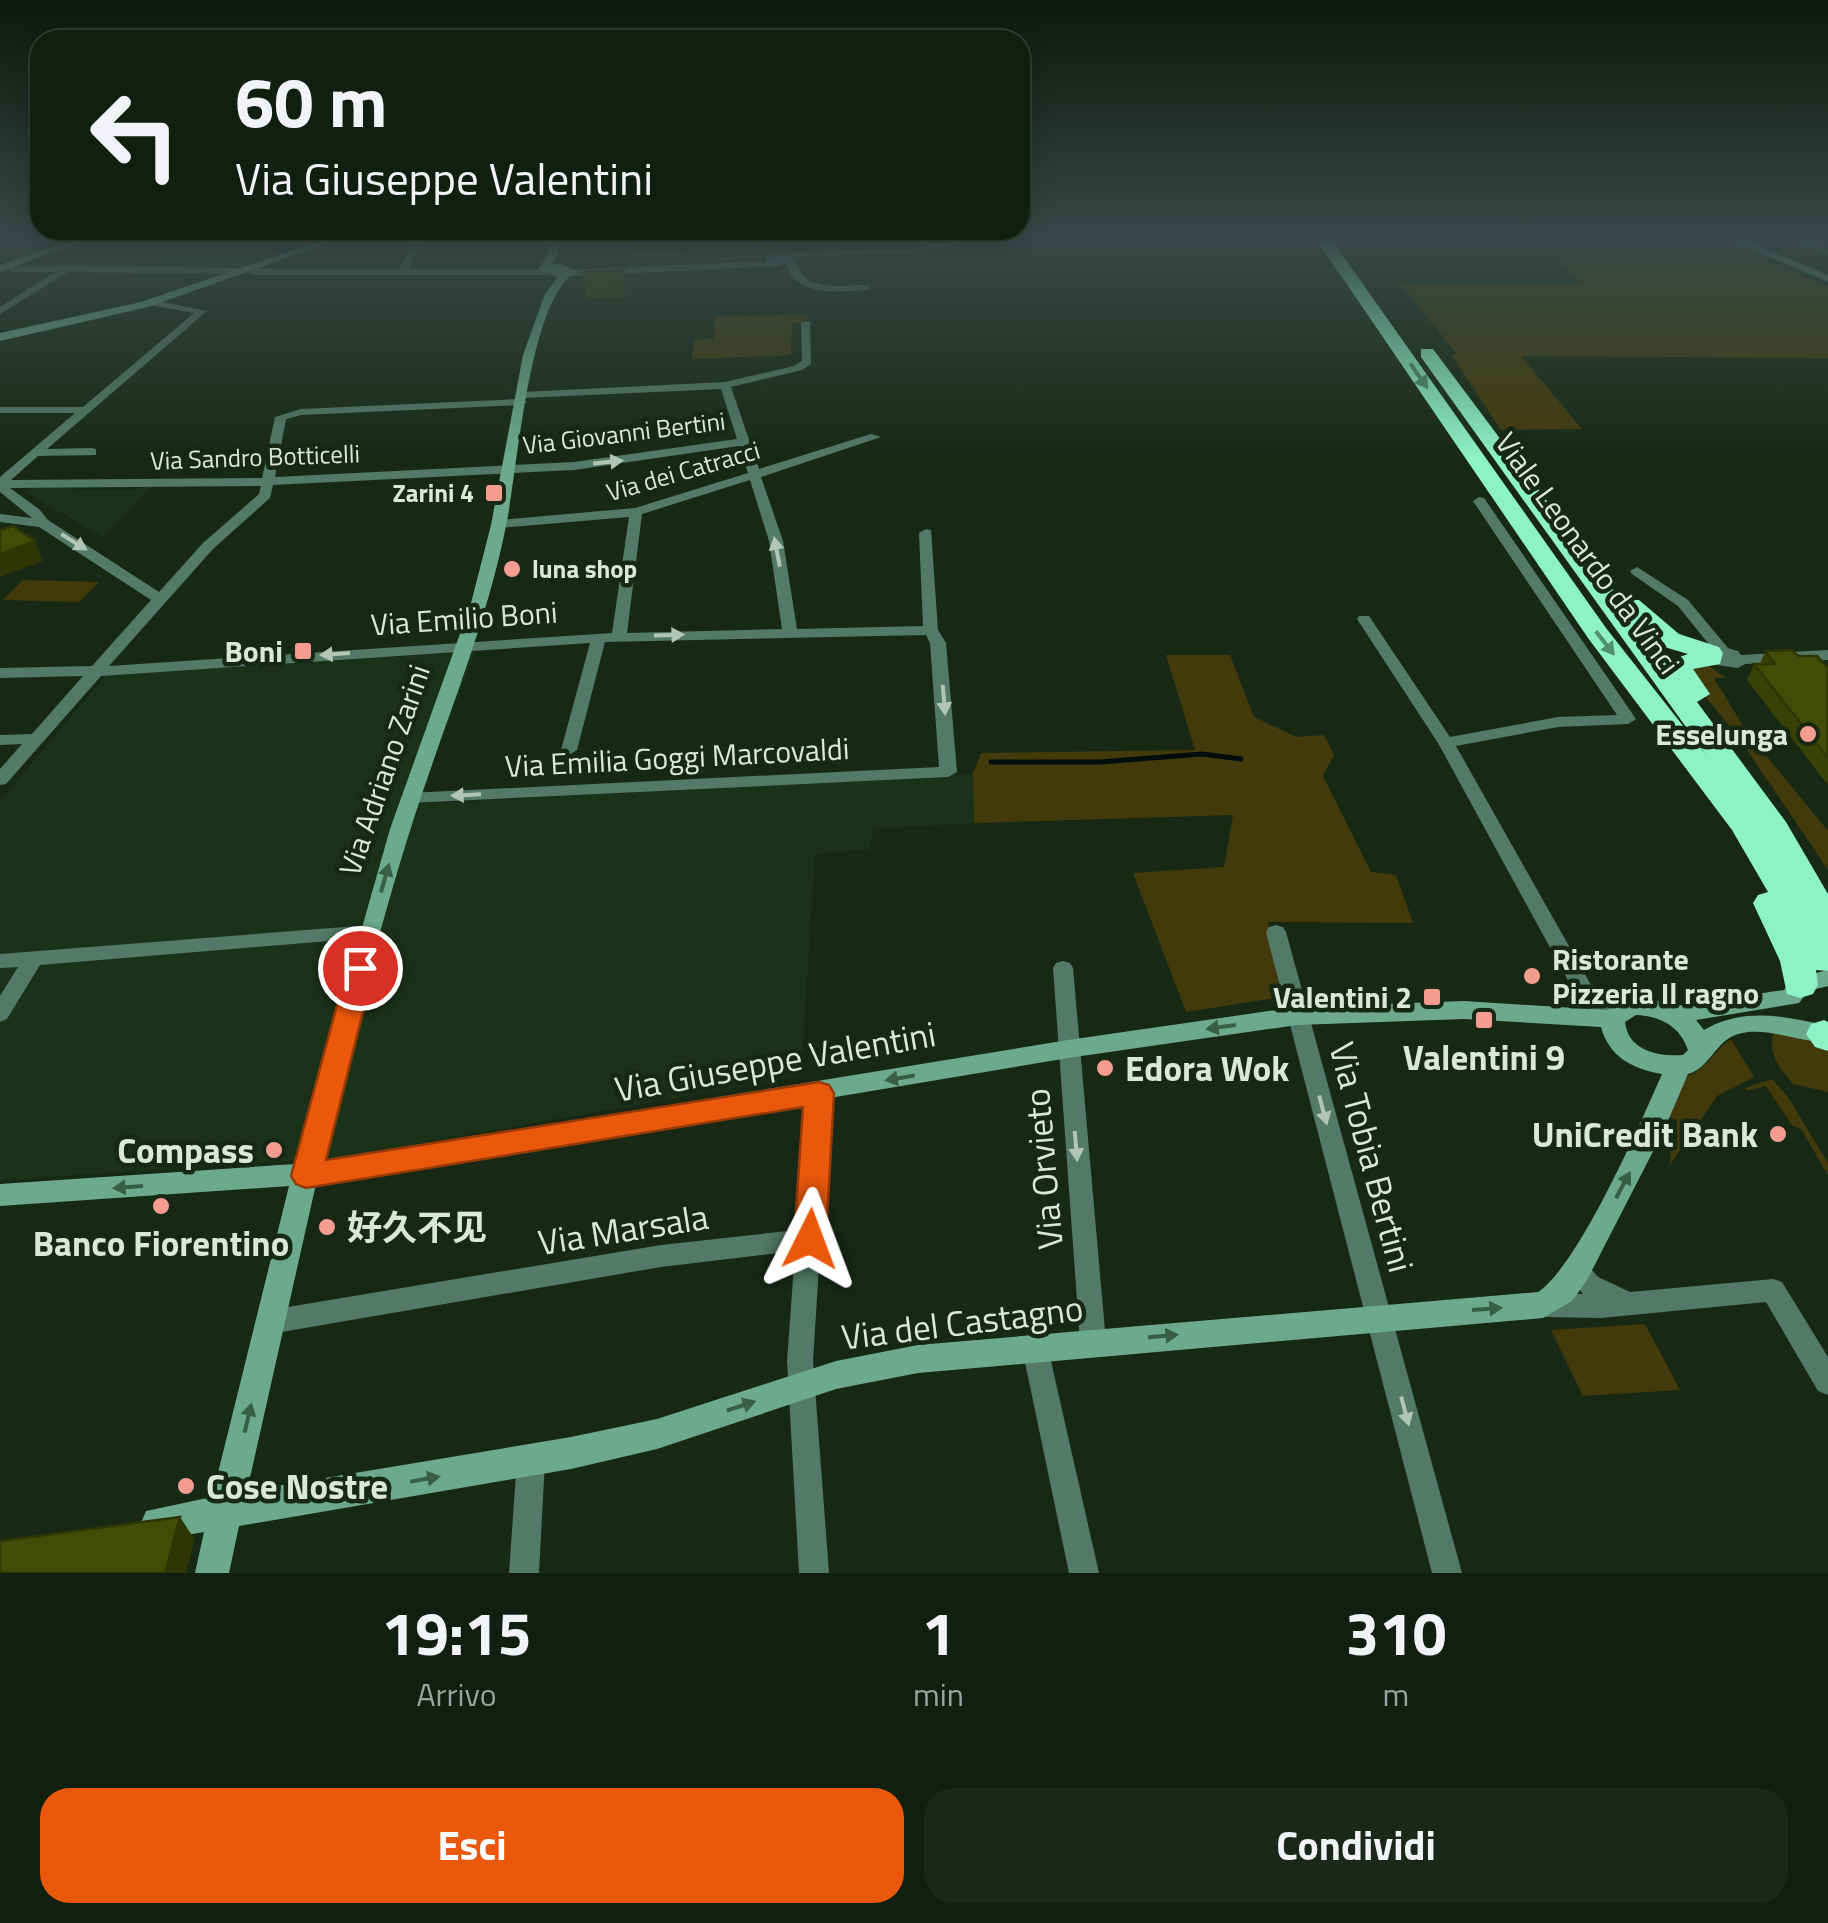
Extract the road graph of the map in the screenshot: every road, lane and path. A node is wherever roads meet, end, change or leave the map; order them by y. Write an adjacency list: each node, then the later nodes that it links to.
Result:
1 (110, 312): 7 (street)
2 (200, 312): 11 (street)
3 (541, 312): 9 (street, Via Adriano Zarini)
4 (1374, 312): 54 (highway, Viale Leonardo da Vinci, one-way to 54)
5 (1397, 312): 26 (highway, Viale Leonardo da Vinci)
6 (806, 323): 8 (street)
7 (0, 337)
8 (725, 384): 9 (street); 13 (street)
9 (522, 399): 16 (street, Via Adriano Zarini); 18 (street)
10 (0, 410): 11 (street)
11 (87, 410): 15 (street)
12 (876, 436): 17 (street, Via dei Catracci)
13 (743, 442): 16 (street, Via Giovanni Bertini, one-way to 13); 17 (street)
14 (92, 452): 15 (street)
15 (38, 453): 19 (street)
16 (510, 469): 18 (street, Via Sandro Botticelli); 24 (street, Via Adriano Zarini)
17 (753, 475): 21 (street, Via dei Catracci); 31 (street, one-way to 17)
18 (270, 482): 19 (street, Via Sandro Botticelli); 28 (street)
19 (0, 484): 23 (street)
20 (1479, 501): 42 (street)
21 (636, 512): 24 (street, Via dei Catracci); 32 (street)
22 (0, 518): 23 (street)
23 (43, 523): 28 (street, one-way to 28)
24 (499, 524): 34 (street, Via Adriano Zarini)
25 (926, 533): 30 (street)
26 (1566, 544): 35 (highway); 39 (highway, Viale Leonardo da Vinci)
27 (1637, 571): 35 (street)
28 (156, 596): 37 (street)
29 (1364, 619): 42 (street)
30 (931, 630): 31 (street, Via Emilio Boni); 45 (street, Via Emilia Goggi Marcovaldi, one-way to 45)
31 (790, 631): 32 (street, Via Emilio Boni, one-way to 31)
32 (619, 637): 33 (street, Via Emilio Boni)
33 (599, 638): 34 (street, Via Emilio Boni); 43 (street)
34 (467, 645): 37 (street, Via Emilio Boni, one-way to 37); 45 (street, Via Adriano Zarini)
35 (1728, 655): 36 (street); 46 (highway)
36 (1828, 655)
37 (100, 670): 38 (street, Via Emilio Boni); 40 (street)
38 (0, 673)
39 (1698, 722): 46 (highway); 48 (highway, Viale Leonardo da Vinci)
40 (35, 739): 41 (street); 44 (street)
41 (0, 740)
42 (1446, 743): 55 (street)
43 (568, 750)
44 (0, 780)
45 (409, 798): 49 (street, Via Adriano Zarini, one-way to 45)
46 (1778, 805): 47 (highway)
47 (1828, 884)
48 (1828, 922)
49 (370, 932): 51 (street); 65 (street, Via Adriano Zarini)
50 (1276, 932): 59 (street, Via Tobia Bertini)
51 (34, 958): 52 (street); 57 (street)
52 (0, 961)
53 (1063, 968): 62 (street, Via Orvieto)
54 (1811, 980): 58 (street); 61 (street)
55 (1581, 984): 56 (street); 60 (street)
56 (1559, 1013): 59 (street, Via Giuseppe Valentini); 60 (street, Via Giuseppe Valentini)
57 (0, 1014)
58 (1673, 1015): 60 (street); 63 (street)
59 (1297, 1016): 62 (street, Via Giuseppe Valentini, one-way to 62); 71 (street, Via Tobia Bertini, one-way to 71)
60 (1618, 1019): 63 (street)
61 (1827, 1036): 63 (street)
62 (1068, 1049): 64 (street, Via Giuseppe Valentini, one-way to 64); 73 (street, Via Orvieto, one-way to 73)
63 (1689, 1058): 68 (street, one-way to 63)
64 (819, 1093): 65 (street, Via Giuseppe Valentini); 67 (street)
65 (306, 1176): 66 (street, Via Giuseppe Valentini, one-way to 66); 72 (street, Via Adriano Zarini)
66 (0, 1195)
67 (810, 1239): 72 (street, Via Marsala); 76 (street)
68 (1577, 1271): 69 (street); 70 (street)
69 (1628, 1303): 70 (street, Via del Castagno); 75 (street, Via del Castagno)
70 (1543, 1305): 71 (street, Via del Castagno, one-way to 70)
71 (1380, 1317): 73 (street, Via del Castagno, one-way to 71); 84 (street, Via Tobia Bertini, one-way to 84)
72 (270, 1322): 78 (street, Via Adriano Zarini, one-way to 72)
73 (1093, 1342): 74 (street, Via del Castagno)
74 (1035, 1348): 76 (street, Via del Castagno); 83 (street)
75 (1828, 1382)
76 (801, 1386): 77 (street, Via del Castagno, one-way to 76); 82 (street)
77 (532, 1460): 78 (street, Via del Castagno, one-way to 77); 81 (street)
78 (225, 1512): 79 (street, Via del Castagno); 80 (street, Via Adriano Zarini)
79 (117, 1530)
80 (212, 1573)
81 (524, 1573)
82 (814, 1573)
83 (1084, 1573)
84 (1447, 1573)

